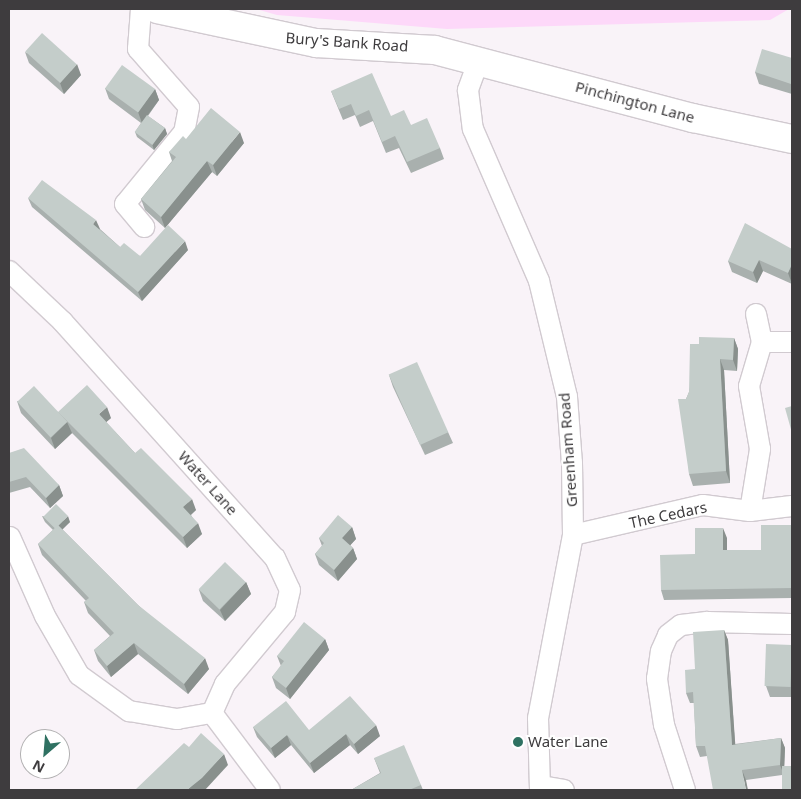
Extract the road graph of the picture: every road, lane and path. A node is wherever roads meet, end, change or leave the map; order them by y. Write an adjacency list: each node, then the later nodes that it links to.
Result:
1 (141, 9): 5 (street)
2 (157, 9): 3 (street, Bury's Bank Road)
3 (477, 65): 4 (street, Pinchington Lane); 12 (street, Greenham Road)
4 (792, 139)
5 (144, 227)
6 (9, 271): 15 (street, Water Lane)
7 (756, 314): 8 (street)
8 (762, 342): 9 (street); 11 (street)
9 (792, 342)
10 (792, 506): 11 (street, The Cedars)
11 (750, 511): 12 (street, The Cedars)
12 (573, 535): 16 (street, Greenham Road)
13 (10, 537): 15 (street)
14 (792, 624): 19 (street)
15 (212, 713): 17 (street)
16 (540, 788): 18 (street)
17 (270, 790)
18 (564, 790)
19 (685, 790)

